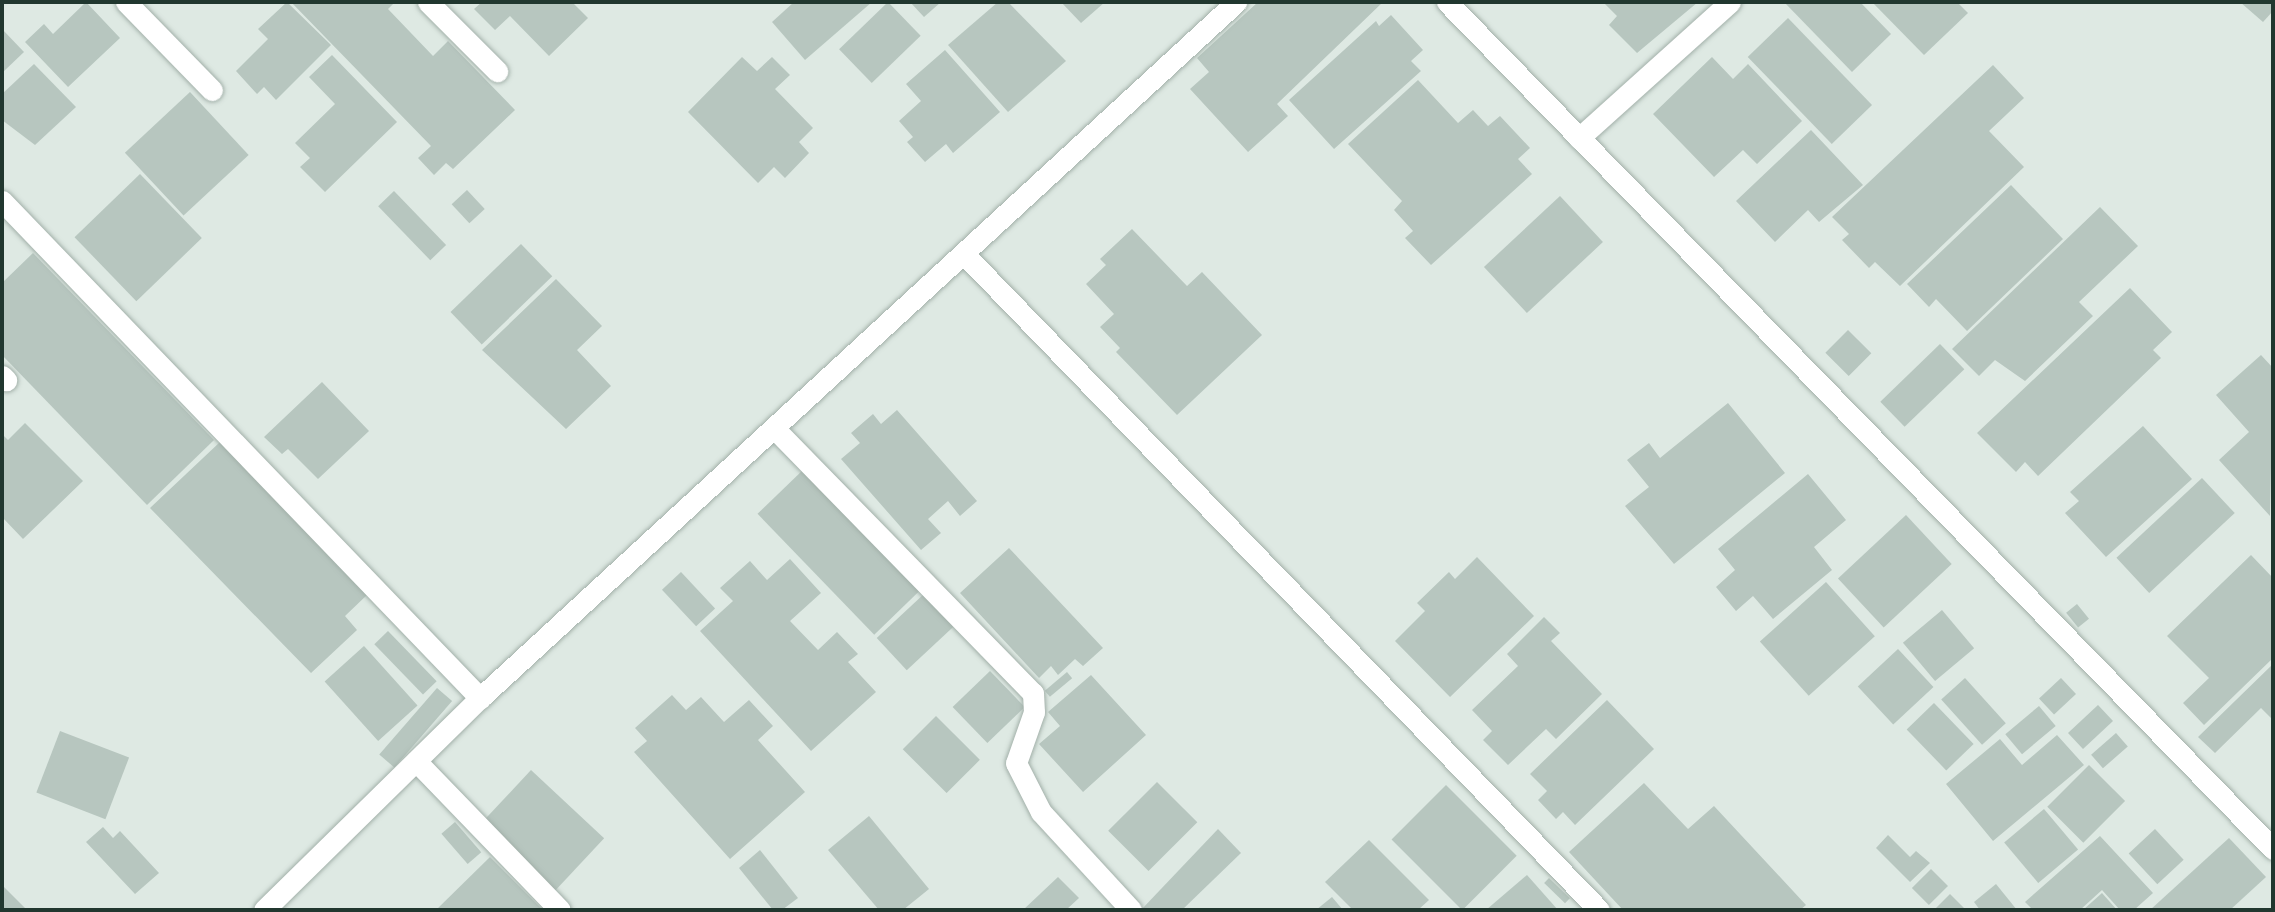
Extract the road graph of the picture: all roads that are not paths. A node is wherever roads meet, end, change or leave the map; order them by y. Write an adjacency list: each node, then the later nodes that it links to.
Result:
1 (126, 2): 7 (street)
2 (428, 2): 6 (street)
3 (1236, 2): 10 (street)
4 (1447, 2): 8 (street)
5 (1730, 2): 8 (street)
6 (497, 71)
7 (212, 90)
8 (1579, 138): 14 (street)
9 (2, 201): 12 (street)
10 (963, 253): 11 (street); 18 (street)
11 (774, 428): 12 (street); 17 (street)
12 (480, 698): 13 (street)
13 (416, 761): 15 (street); 16 (street)
14 (2273, 849)
15 (264, 910)
16 (560, 910)
17 (1131, 910)
18 (1600, 910)

